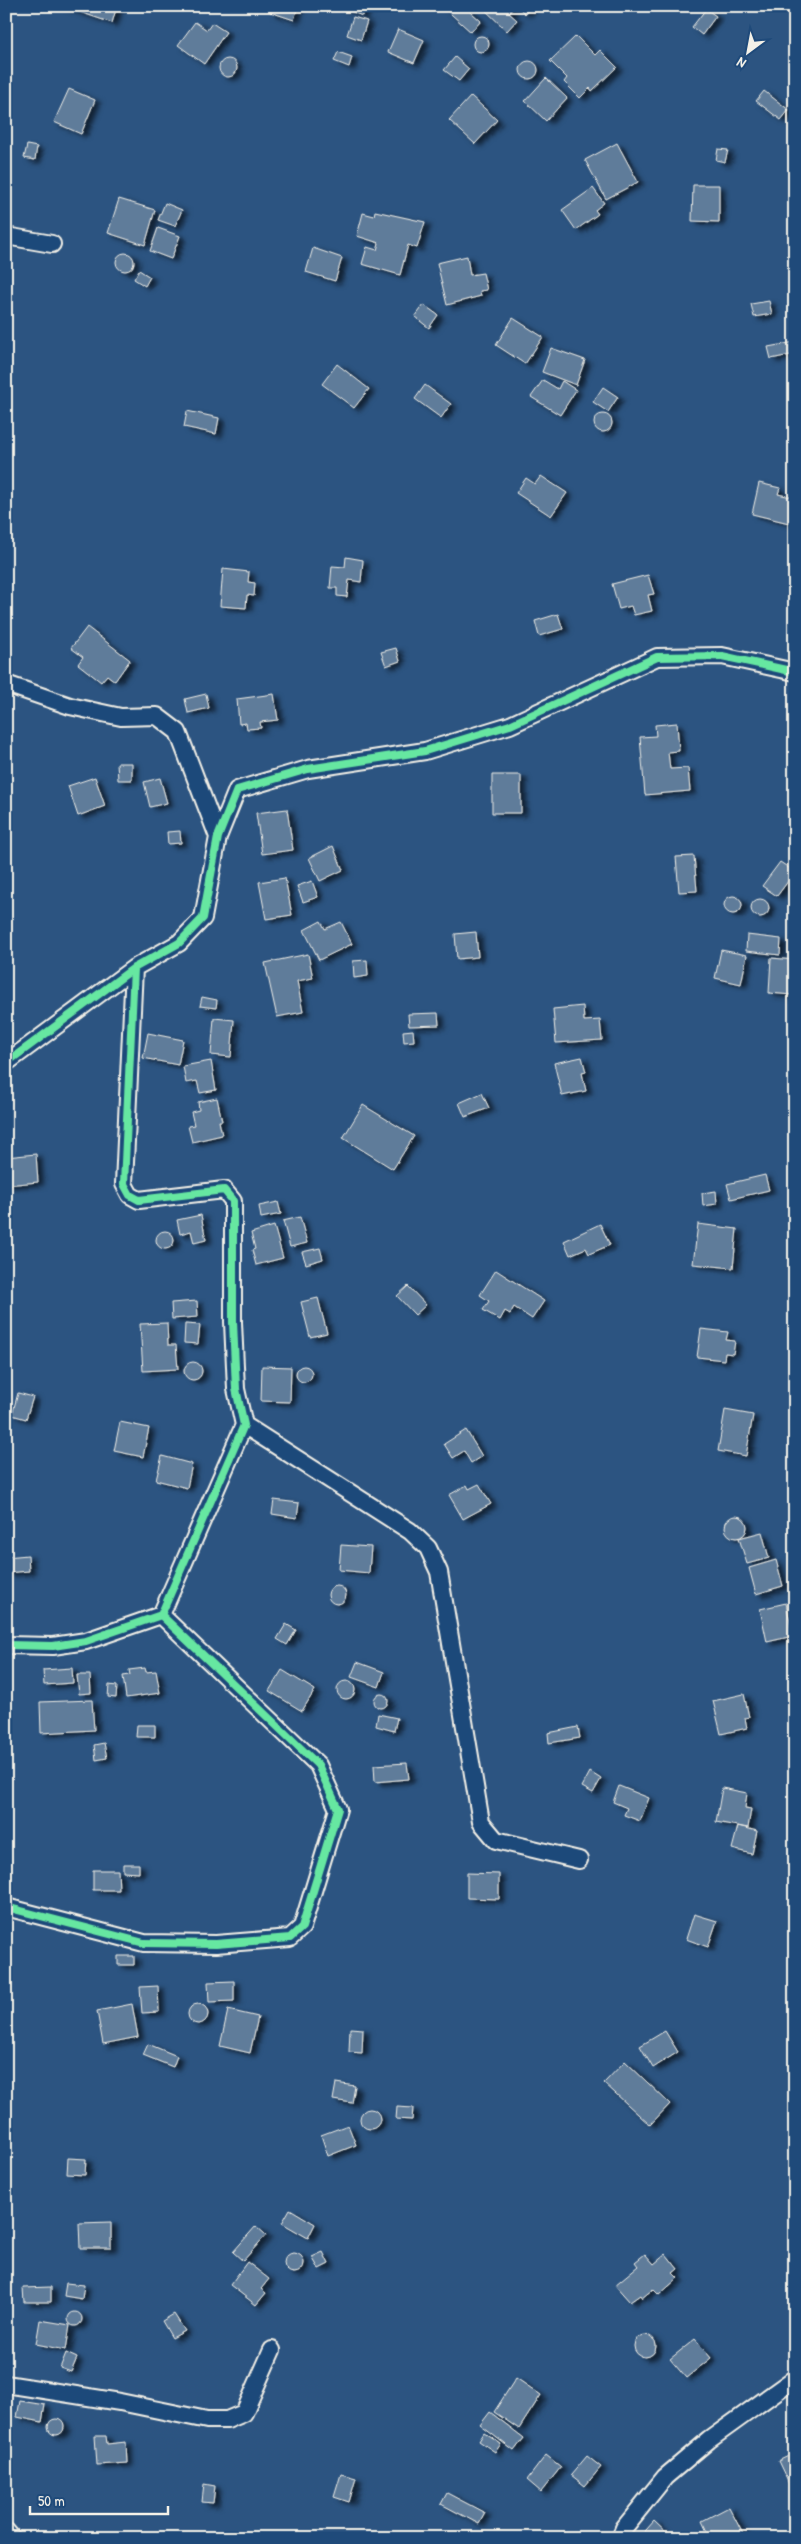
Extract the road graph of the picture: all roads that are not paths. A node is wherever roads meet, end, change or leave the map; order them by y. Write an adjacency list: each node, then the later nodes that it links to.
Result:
1 (6, 236): 2 (street)
2 (52, 244)
3 (795, 672): 5 (street)
4 (6, 684): 5 (street)
5 (218, 837): 6 (street)
6 (134, 968): 7 (street); 8 (street)
7 (6, 1063)
8 (244, 1425): 9 (street); 11 (street)
9 (161, 1615): 10 (street); 12 (street)
10 (6, 1645)
11 (580, 1860)
12 (6, 1907)
13 (272, 2350): 15 (street)
14 (795, 2378): 18 (street)
15 (6, 2384)
16 (6, 2531): 17 (street)
17 (12, 2538)
18 (620, 2538)

